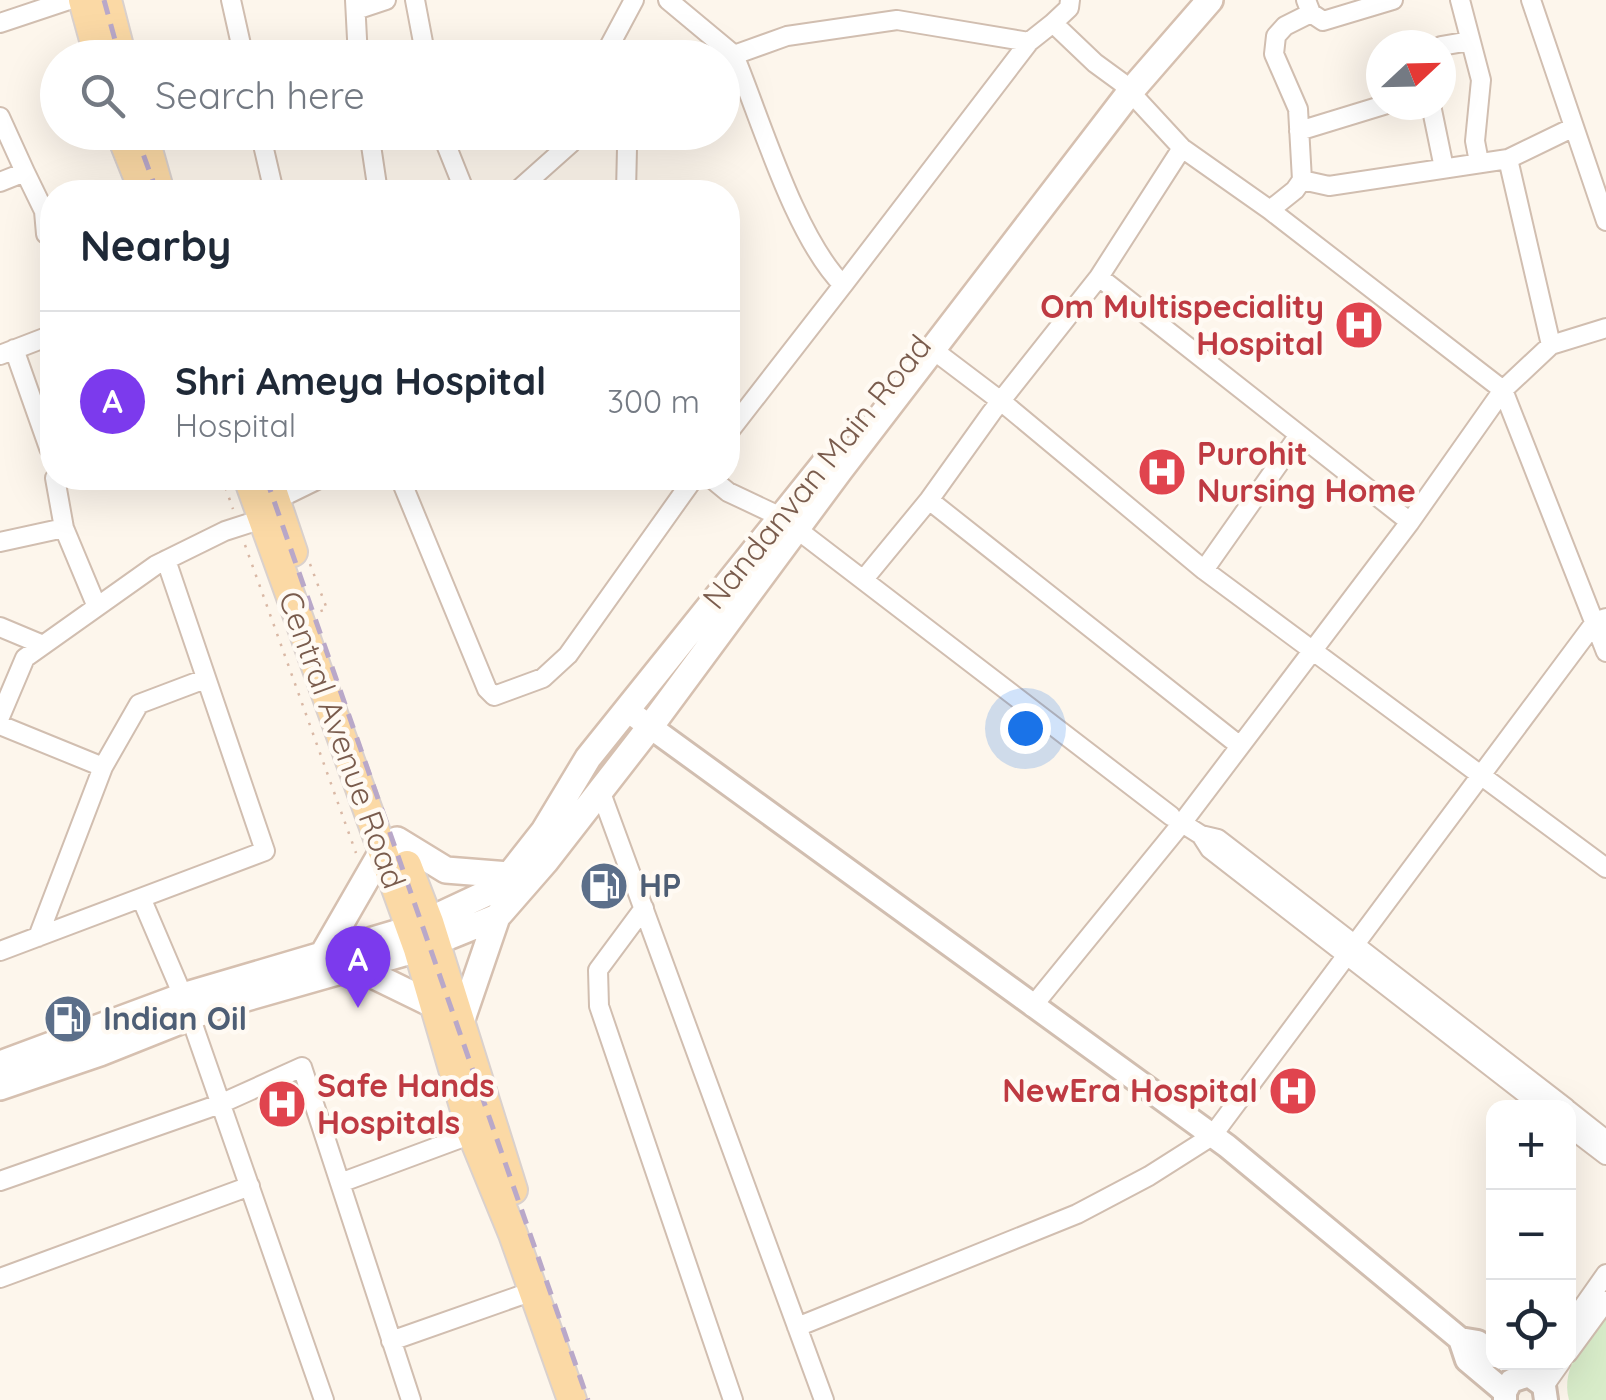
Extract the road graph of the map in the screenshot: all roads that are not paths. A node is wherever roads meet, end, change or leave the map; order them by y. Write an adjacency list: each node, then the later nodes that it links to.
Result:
1 (69, 0): 18 (street)
2 (84, 0): 19 (main road)
3 (107, 0): 20 (main road)
4 (231, 0): 21 (street)
5 (386, 0): 15 (street)
6 (415, 0): 23 (street)
7 (634, 0): 24 (street)
8 (668, 0): 25 (street)
9 (1070, 0): 17 (street)
10 (1189, 0): 31 (main road, Nandanvan Main Road)
11 (1210, 0): 31 (main road)
12 (1393, 0): 16 (street)
13 (1460, 0): 26 (street)
14 (1531, 0): 35 (street)
15 (356, 5): 22 (street)
16 (1309, 6): 36 (street)
17 (1053, 22): 27 (street); 31 (street)
18 (0, 23)
19 (94, 40)
20 (117, 40)
21 (240, 40)
22 (357, 40)
23 (423, 40)
24 (613, 40)
25 (717, 40)
26 (1470, 41): 28 (street); 46 (street)
27 (1028, 42): 29 (street); 62 (street)
28 (1456, 43)
29 (740, 52)
30 (740, 69): 62 (street)
31 (1126, 87): 37 (street); 66 (main road); 81 (main road, Nandanvan Main Road)
32 (1366, 110): 36 (street)
33 (0, 117): 48 (street)
34 (1434, 120): 47 (street)
35 (1574, 127): 45 (street); 60 (street)
36 (1300, 130): 56 (street)
37 (1182, 148): 59 (street); 61 (street)
38 (127, 150): 49 (main road)
39 (148, 150): 50 (main road)
40 (264, 150): 51 (street)
41 (372, 150): 52 (street)
42 (448, 150): 53 (street)
43 (562, 150): 54 (street)
44 (627, 150): 55 (street)
45 (1508, 159): 46 (street); 65 (street)
46 (1478, 162): 47 (street)
47 (1444, 168): 56 (street)
48 (25, 172): 57 (street); 58 (street)
49 (139, 180)
50 (157, 180)
51 (271, 180)
52 (376, 180)
53 (460, 180)
54 (529, 180)
55 (626, 180)
56 (1302, 180): 59 (street)
57 (0, 182)
58 (40, 203)
59 (1270, 210): 68 (street)
60 (1606, 221)
61 (1099, 277): 69 (street); 72 (street)
62 (843, 285): 70 (street)
63 (1606, 328): 65 (street)
64 (40, 340): 67 (street)
65 (1551, 345): 68 (street)
66 (932, 349): 69 (street); 81 (main road)
67 (7, 352): 71 (street)
68 (1503, 390): 80 (street); 88 (street)
69 (1002, 402): 78 (street); 85 (street)
70 (740, 418)
71 (40, 428)
72 (1299, 435): 80 (street); 85 (street)
73 (57, 490): 82 (street)
74 (295, 490): 79 (street)
75 (405, 490): 76 (street)
76 (685, 490)
77 (726, 490): 81 (street)
78 (929, 500): 86 (street); 97 (street)
79 (261, 506): 84 (street); 102 (main road)
80 (1410, 522): 91 (street)
81 (789, 523): 86 (street); 94 (main road, Nandanvan Main Road); 96 (main road)
82 (64, 528): 83 (street); 87 (street)
83 (0, 542)
84 (166, 560): 87 (street); 93 (street)
85 (1204, 570): 91 (street)
86 (864, 579): 101 (street)
87 (98, 607): 90 (street)
88 (1601, 620): 92 (street); 99 (street)
89 (0, 627): 90 (street)
90 (44, 645): 95 (street)
91 (1312, 651): 97 (street); 99 (street)
92 (1606, 652)
93 (205, 678): 98 (street); 105 (street)
94 (626, 710): 96 (street); 104 (main road, Nandanvan Main Road)
95 (0, 721): 98 (street)
96 (650, 727): 100 (main road); 116 (street)
97 (1240, 746): 101 (street)
98 (103, 767): 109 (street)
99 (1482, 776): 103 (street); 110 (street)
100 (600, 790): 106 (street); 107 (main road)
101 (1176, 819): 110 (street); 116 (street)
102 (390, 845): 104 (main road); 108 (main road); 112 (main road)
103 (1606, 868)
104 (509, 875): 108 (main road, Nandanvan Main Road)
105 (142, 900): 109 (street); 114 (street)
106 (644, 908): 137 (street); 148 (street)
107 (496, 917): 108 (main road); 117 (main road)
108 (423, 936): 112 (main road, Nandanvan Main Road); 113 (main road); 115 (main road); 117 (main road)
109 (38, 938): 111 (street)
110 (1353, 950): 120 (street); 121 (street); 126 (street)
111 (0, 951)
112 (323, 954): 114 (main road, Nandanvan Main Road)
113 (356, 967): 114 (main road); 115 (main road)
114 (186, 1006): 118 (main road, Nandanvan Main Road); 119 (main road); 122 (street)
115 (434, 1006): 125 (main road)
116 (1032, 1007): 126 (street)
117 (460, 1025): 147 (main road)
118 (0, 1064)
119 (0, 1087)
120 (1534, 1100)
121 (1555, 1100)
122 (220, 1104): 129 (street); 130 (street); 131 (street)
123 (1576, 1116): 127 (street)
124 (1576, 1132): 128 (street)
125 (472, 1134): 130 (street); 134 (main road)
126 (1212, 1136): 137 (street); 138 (street)
127 (1606, 1140)
128 (1606, 1155)
129 (0, 1181)
130 (340, 1183): 139 (street)
131 (250, 1186): 133 (street); 144 (street)
132 (1606, 1274): 136 (street)
133 (0, 1278)
134 (533, 1291): 139 (street); 146 (main road)
135 (1606, 1302): 140 (street)
136 (1576, 1317)
137 (798, 1327): 149 (street)
138 (1460, 1339): 141 (street); 143 (street)
139 (391, 1341): 145 (street)
140 (1576, 1342)
141 (1486, 1349)
142 (1551, 1370): 143 (street)
143 (1525, 1388)
144 (324, 1400)
145 (411, 1400)
146 (572, 1400)
147 (585, 1400)
148 (733, 1400)
149 (824, 1400)

